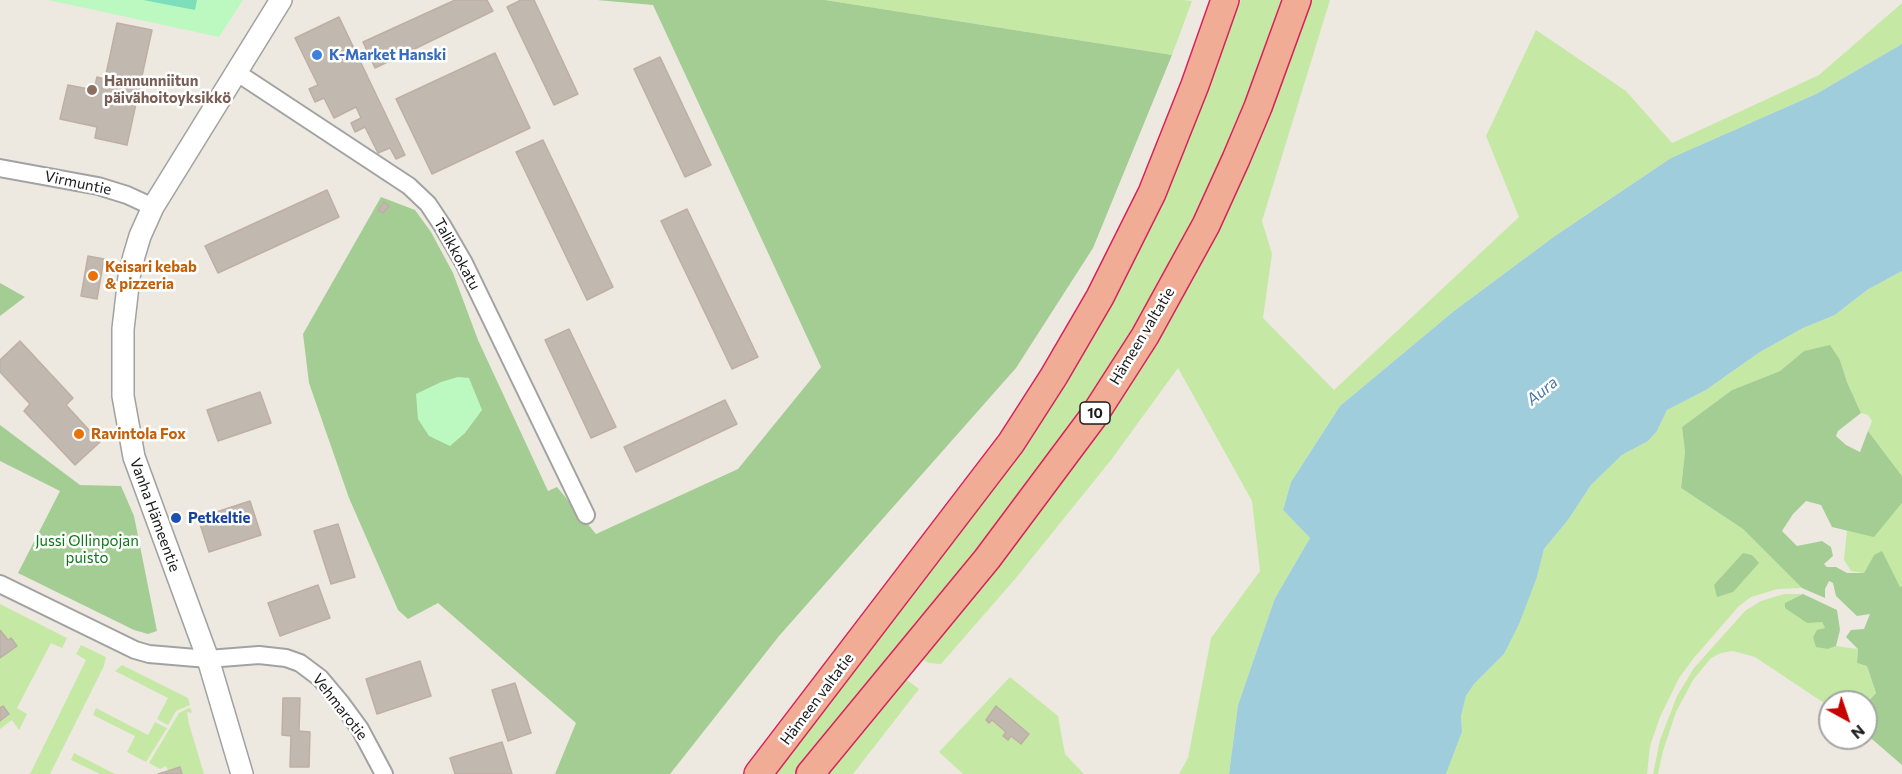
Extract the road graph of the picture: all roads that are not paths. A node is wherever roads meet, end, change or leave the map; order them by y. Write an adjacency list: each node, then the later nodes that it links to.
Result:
1 (281, 0): 4 (street, Vanha Hämeentie)
2 (1225, 0): 12 (highway, Hämeen valtatie)
3 (1297, 0): 13 (highway, Hämeen valtatie / 10)
4 (236, 72): 6 (street, Vanha Hämeentie); 7 (street, Talikkokatu)
5 (0, 168): 6 (street, Virmuntie)
6 (153, 207): 9 (street, Vanha Hämeentie)
7 (586, 515)
8 (0, 584): 9 (street)
9 (208, 660): 10 (street, Vanha Hämeentie); 11 (street, Vehmarotie)
10 (242, 774)
11 (384, 774)
12 (758, 774)
13 (810, 774)

